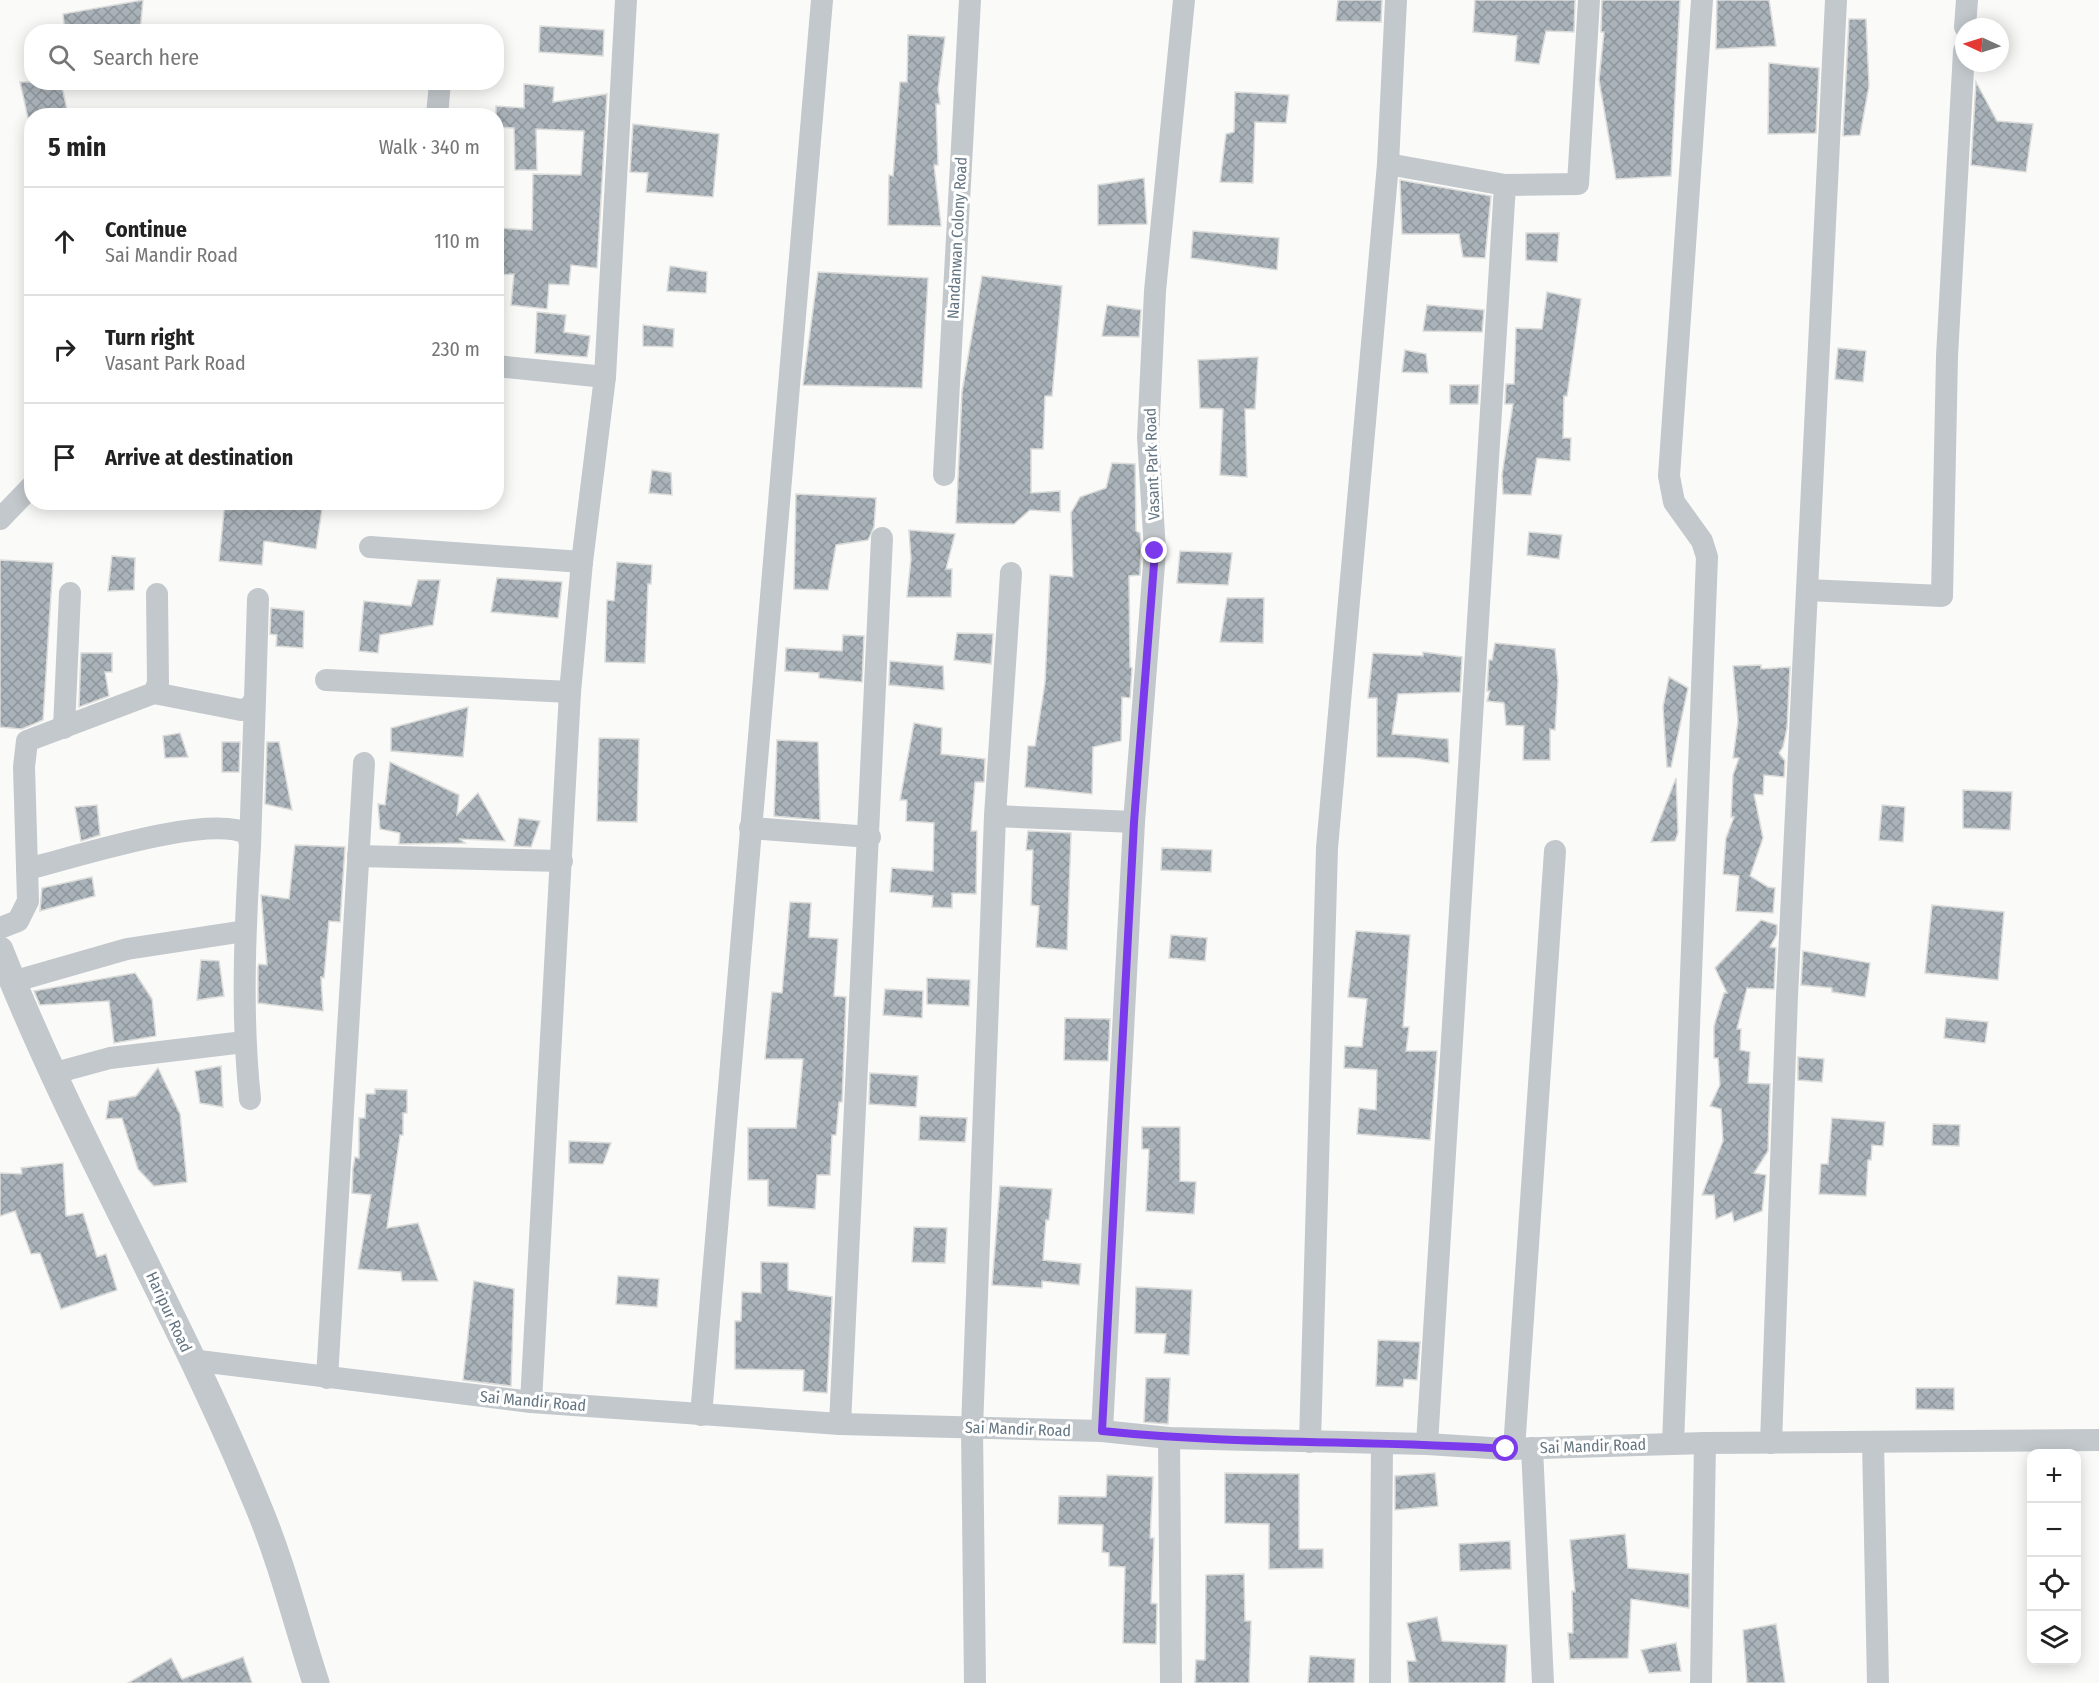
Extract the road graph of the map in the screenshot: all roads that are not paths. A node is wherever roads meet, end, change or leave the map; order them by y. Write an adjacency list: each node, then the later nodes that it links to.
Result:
1 (626, 0): 17 (street)
2 (822, 0): 37 (street)
3 (970, 0): 18 (street, Nandanwan Colony Road)
4 (1184, 0): 36 (street, Vasant Park Road)
5 (1396, 0): 14 (street)
6 (1589, 0): 15 (street)
7 (1702, 0): 66 (street)
8 (1836, 0): 25 (street)
9 (1967, 0): 10 (street)
10 (1966, 18)
11 (1963, 72): 25 (street)
12 (439, 90): 13 (street)
13 (438, 108)
14 (1388, 164): 15 (street); 60 (street)
15 (1505, 185): 65 (street)
16 (504, 367): 17 (street)
17 (605, 377): 23 (street)
18 (944, 476)
19 (24, 494): 20 (street)
20 (0, 519)
21 (882, 538): 38 (street)
22 (370, 547): 23 (street)
23 (582, 561): 30 (street)
24 (1011, 573): 35 (street)
25 (1807, 590): 63 (street)
26 (70, 593): 33 (street)
27 (157, 594): 31 (street)
28 (258, 599): 32 (street)
29 (326, 680): 30 (street)
30 (570, 692): 42 (street)
31 (154, 693): 32 (street); 33 (street)
32 (255, 699): 39 (street)
33 (64, 728): 43 (street)
34 (364, 763): 41 (street)
35 (995, 816): 36 (street); 56 (street)
36 (1134, 822): 57 (street, Vasant Park Road)
37 (750, 828): 38 (street); 54 (street)
38 (870, 837): 55 (street)
39 (250, 844): 43 (street); 45 (street)
40 (1554, 851): 67 (street)
41 (358, 856): 42 (street); 52 (street)
42 (562, 861): 53 (street)
43 (27, 869): 44 (street)
44 (0, 928)
45 (245, 931): 47 (street); 48 (street)
46 (0, 950): 47 (street, Haripur Road)
47 (12, 982): 49 (street, Haripur Road)
48 (244, 1042): 49 (street); 50 (street)
49 (55, 1073): 51 (street, Haripur Road)
50 (250, 1100)
51 (191, 1360): 52 (street, Sai Mandir Road); 68 (street, Haripur Road)
52 (327, 1378): 53 (street, Sai Mandir Road)
53 (531, 1402): 54 (street, Sai Mandir Road)
54 (701, 1416): 55 (street, Sai Mandir Road)
55 (840, 1424): 56 (street, Sai Mandir Road)
56 (972, 1428): 57 (street, Sai Mandir Road); 69 (street)
57 (1102, 1431): 58 (street, Sai Mandir Road)
58 (1169, 1438): 60 (street, Sai Mandir Road); 70 (street)
59 (2099, 1440): 61 (street, Sai Mandir Road)
60 (1310, 1442): 64 (street, Sai Mandir Road)
61 (1873, 1442): 63 (street, Sai Mandir Road); 74 (street)
62 (1705, 1443): 63 (street, Sai Mandir Road); 66 (street, Sai Mandir Road); 73 (street)
63 (1771, 1443)
64 (1382, 1444): 65 (street, Sai Mandir Road); 71 (street)
65 (1427, 1444): 67 (street, Sai Mandir Road)
66 (1673, 1444): 67 (street, Sai Mandir Road)
67 (1523, 1449): 72 (street)
68 (316, 1683)
69 (975, 1683)
70 (1171, 1683)
71 (1380, 1683)
72 (1543, 1683)
73 (1701, 1683)
74 (1878, 1683)

